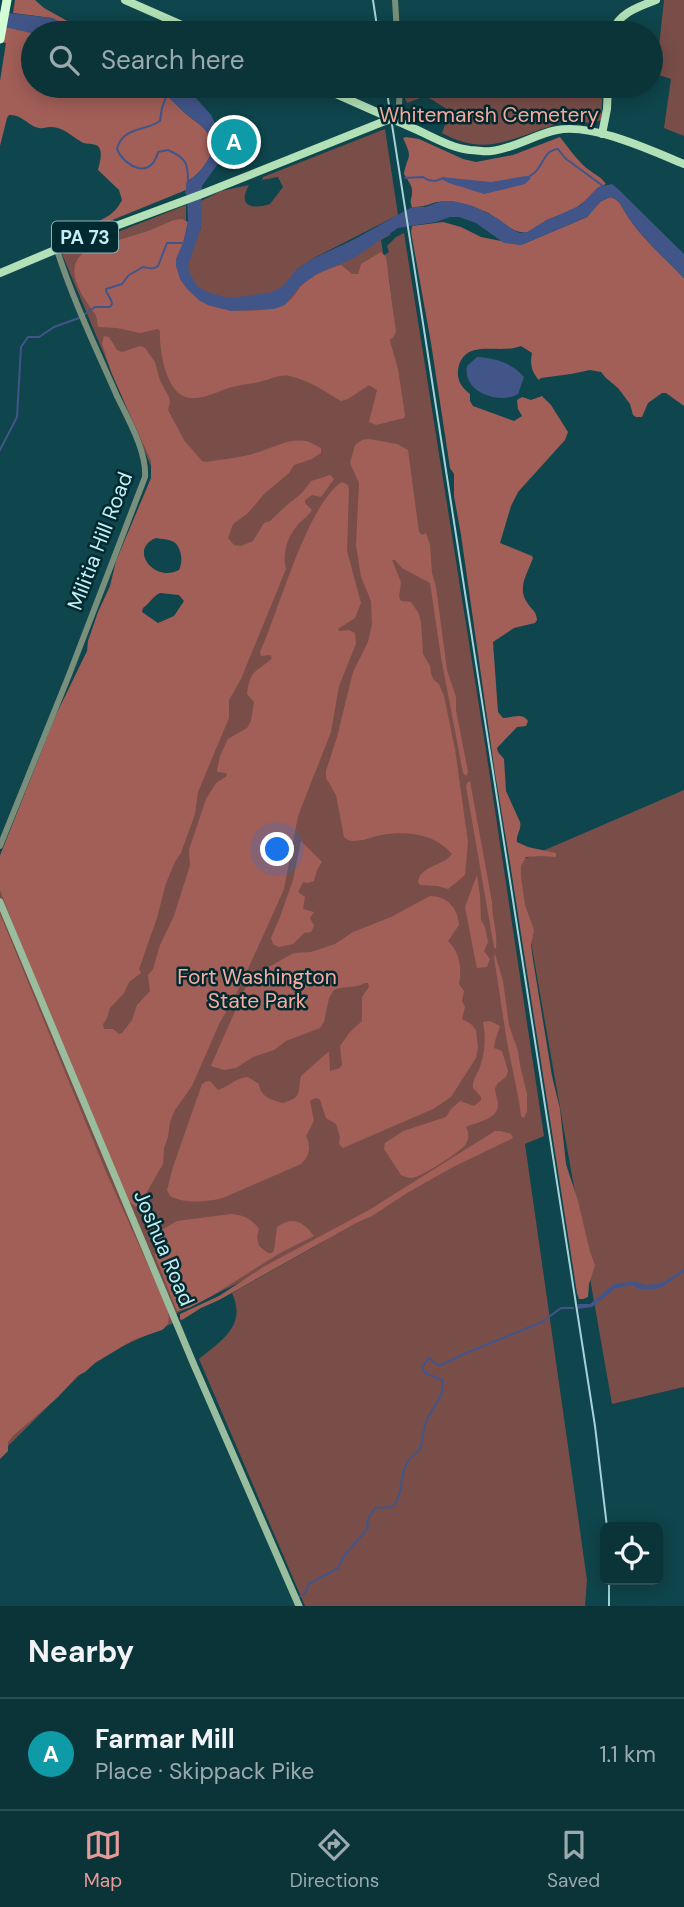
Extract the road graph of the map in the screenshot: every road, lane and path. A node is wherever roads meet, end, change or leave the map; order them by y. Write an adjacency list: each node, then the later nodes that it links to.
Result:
1 (7, 0): 8 (highway)
2 (125, 0): 5 (main road)
3 (395, 0): 6 (street)
4 (656, 0): 7 (main road)
5 (173, 21)
6 (396, 21)
7 (618, 21)
8 (0, 39)
9 (345, 98): 12 (main road)
10 (399, 98): 13 (street)
11 (607, 98): 15 (main road)
12 (370, 109): 13 (main road); 14 (main road)
13 (390, 119): 14 (main road, PA 73); 15 (main road)
14 (370, 127): 17 (main road, PA 73)
15 (602, 134): 16 (main road)
16 (684, 164)
17 (57, 250): 18 (main road, PA 73); 19 (street, Militia Hill Road)
18 (0, 273)
19 (0, 846)
20 (0, 902): 21 (main road, Joshua Road)
21 (299, 1606)

